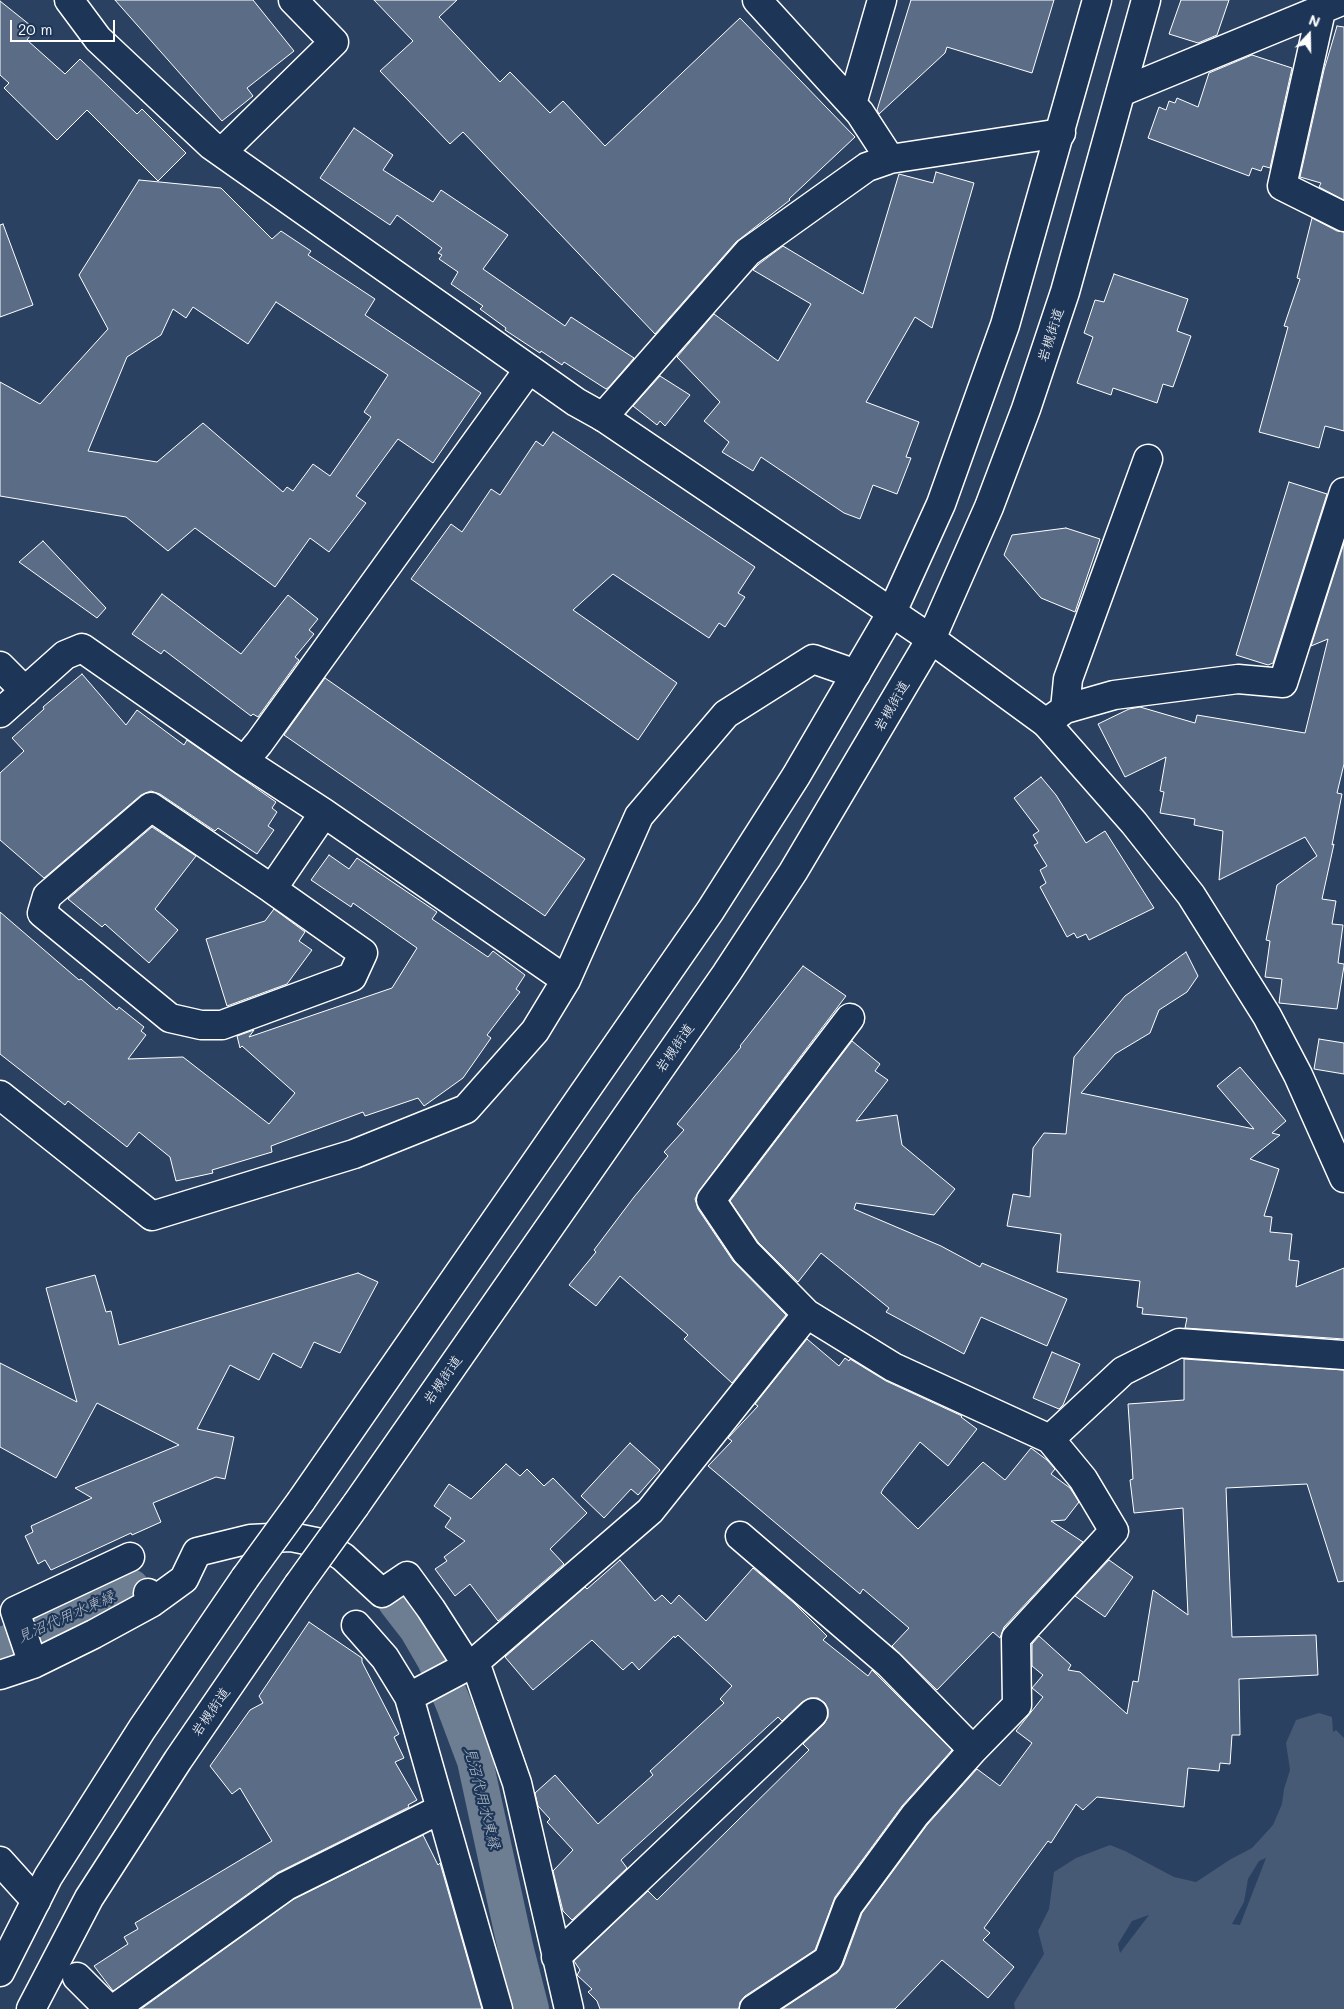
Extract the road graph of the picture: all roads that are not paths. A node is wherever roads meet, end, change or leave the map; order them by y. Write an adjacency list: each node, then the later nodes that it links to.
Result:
1 (69, 0): 11 (main road)
2 (293, 0): 11 (main road)
3 (757, 0): 9 (main road)
4 (882, 0): 9 (main road)
5 (1097, 0): 10 (main road)
6 (1146, 0): 8 (main road, 岩槻街道)
7 (1332, 5): 8 (main road); 13 (main road)
8 (1121, 92): 19 (main road, 岩槻街道)
9 (852, 104): 12 (main road)
10 (1061, 133): 12 (main road); 18 (main road)
11 (222, 152): 14 (main road)
12 (890, 159): 15 (main road)
13 (1344, 217)
14 (529, 369): 15 (main road); 25 (main road)
15 (603, 417): 18 (main road)
16 (1148, 459): 24 (main road)
17 (1344, 492): 24 (main road)
18 (892, 612): 19 (main road); 21 (main road)
19 (931, 639): 24 (main road); 51 (main road, 岩槻街道, bridge)
20 (0, 666): 22 (main road)
21 (856, 674): 28 (main road); 47 (main road, bridge)
22 (25, 691): 23 (main road); 25 (main road)
23 (0, 713)
24 (1055, 716): 31 (main road)
25 (244, 761): 26 (main road)
26 (324, 814): 27 (main road); 28 (main road)
27 (272, 889): 27 (main road)
28 (566, 980): 30 (main road)
29 (850, 1018): 32 (main road)
30 (0, 1095)
31 (1341, 1166)
32 (807, 1314): 34 (main road); 40 (main road)
33 (1344, 1355): 34 (main road)
34 (1050, 1439): 44 (main road)
35 (740, 1536): 44 (main road)
36 (130, 1557): 37 (main road)
37 (11, 1616): 39 (main road)
38 (356, 1625): 42 (main road)
39 (31, 1656): 40 (main road); 41 (main road)
40 (471, 1663): 42 (main road); 48 (main road)
41 (0, 1675)
42 (409, 1697): 45 (main road)
43 (813, 1712): 48 (main road)
44 (973, 1750): 56 (main road)
45 (441, 1808): 53 (main road); 54 (main road)
46 (0, 1861): 47 (main road)
47 (36, 1901): 49 (main road)
48 (556, 1957): 55 (main road)
49 (0, 1972)
50 (77, 1977): 52 (main road)
51 (31, 2009)
52 (109, 2009)
53 (114, 2009)
54 (498, 2009)
55 (568, 2009)
56 (754, 2009)

